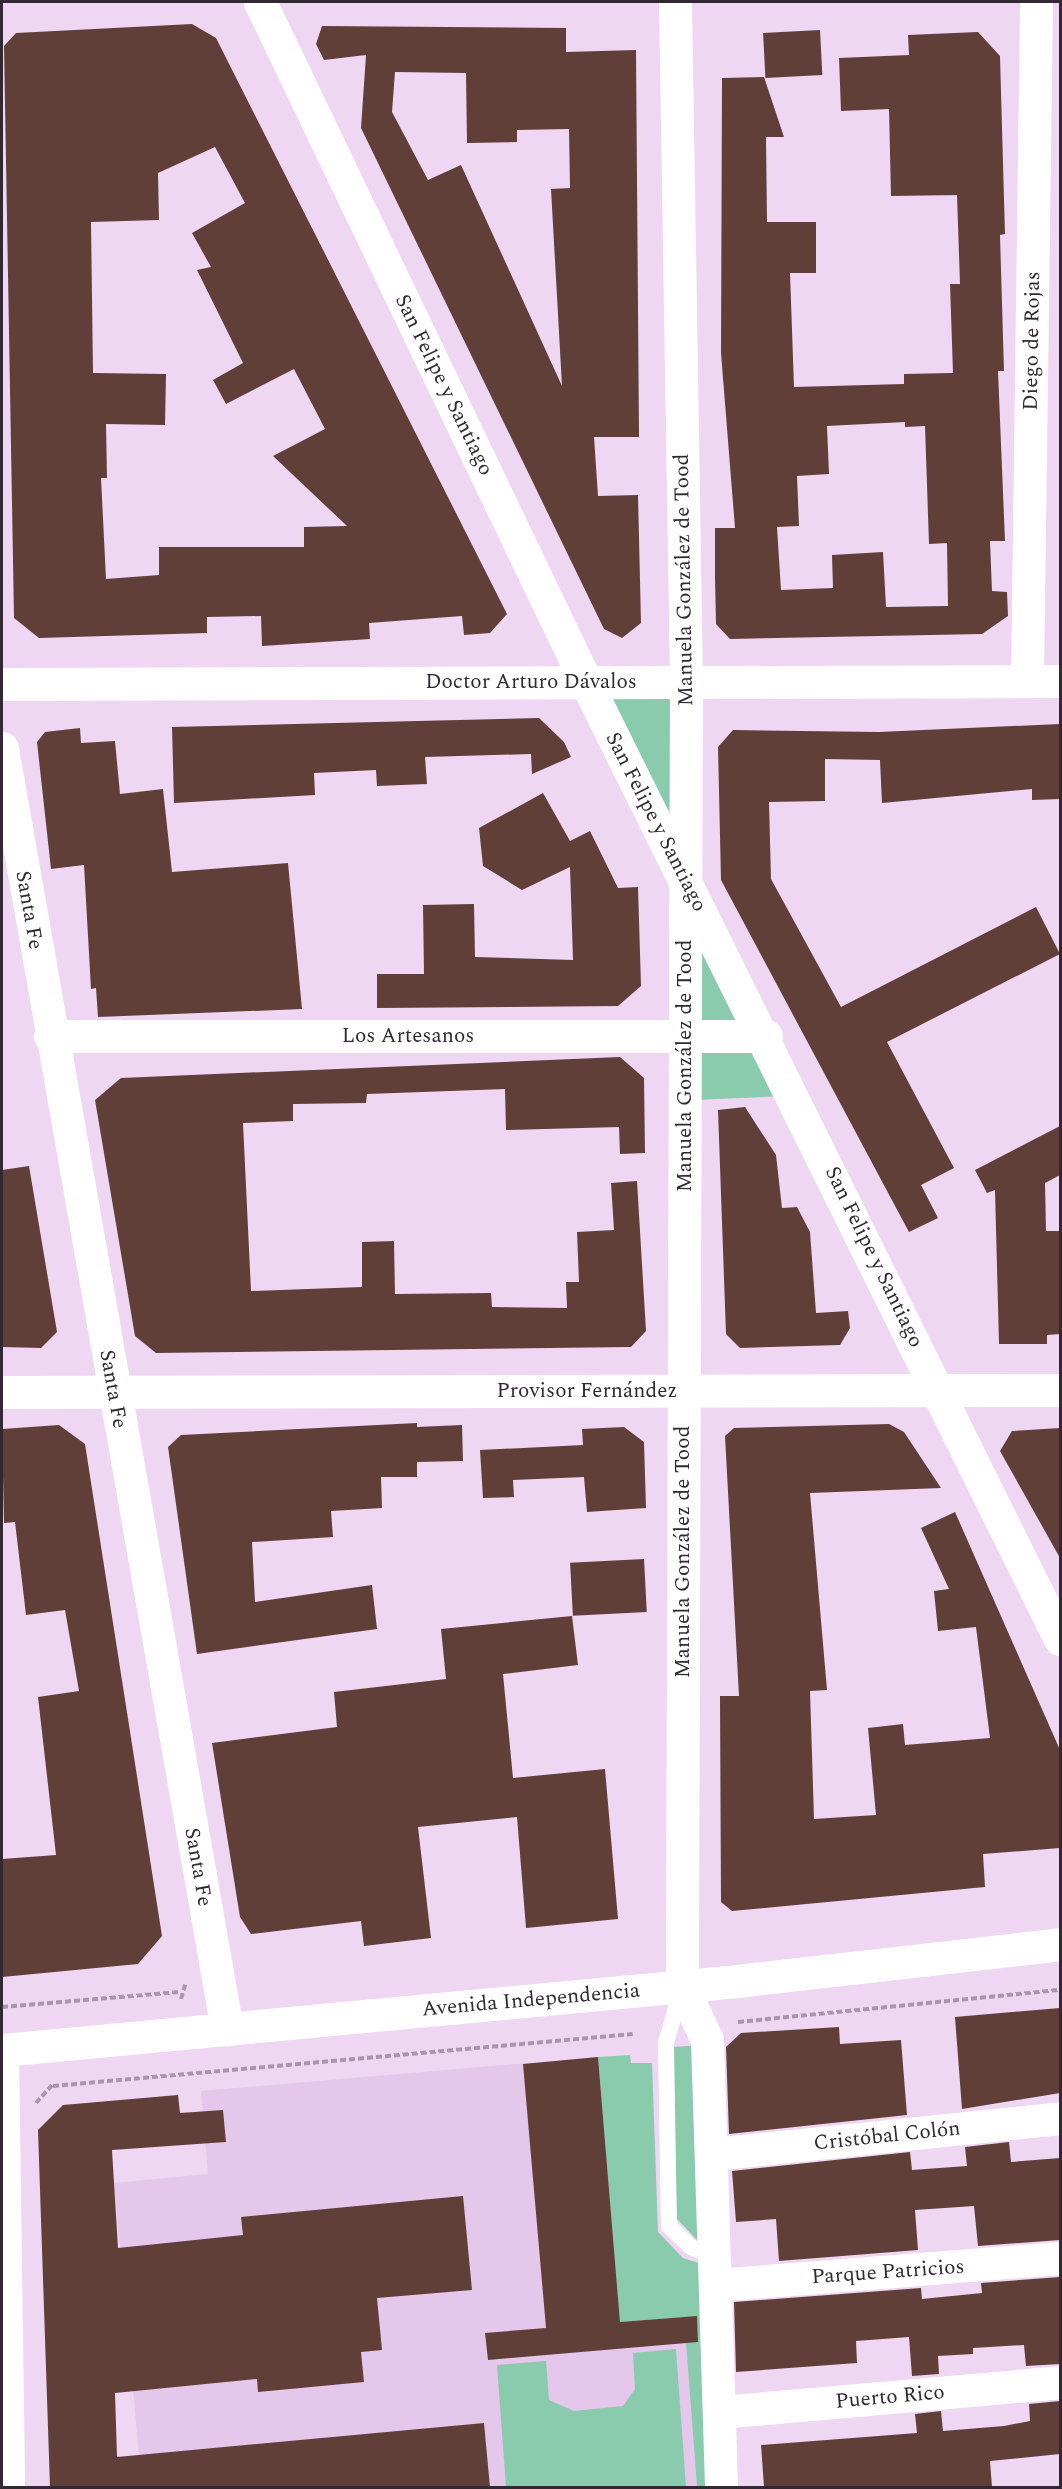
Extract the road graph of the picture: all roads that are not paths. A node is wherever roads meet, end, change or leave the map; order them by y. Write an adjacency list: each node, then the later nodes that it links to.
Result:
1 (260, 2): 6 (street, San Felipe y Santiago)
2 (675, 2): 7 (street, Manuela González de Tood)
3 (1036, 2): 4 (street, Diego de Rojas)
4 (1027, 681): 5 (street, Doctor Arturo Dávalos); 7 (street, Doctor Arturo Dávalos)
5 (1060, 681)
6 (586, 682): 7 (street, Doctor Arturo Dávalos); 8 (street, Doctor Arturo Dávalos); 10 (street, San Felipe y Santiago)
7 (686, 682): 10 (street, Manuela González de Tood)
8 (2, 684)
9 (2, 748): 11 (street, Santa Fe)
10 (686, 882): 12 (street, Manuela González de Tood); 13 (street, San Felipe y Santiago)
11 (50, 1036): 12 (street, Los Artesanos); 16 (street, Santa Fe)
12 (685, 1036): 13 (street, Los Artesanos); 17 (street, Manuela González de Tood)
13 (766, 1036): 14 (street, San Felipe y Santiago)
14 (939, 1390): 15 (street, Provisor Fernández); 17 (street, Provisor Fernández); 19 (street, San Felipe y Santiago)
15 (1060, 1390)
16 (114, 1391): 17 (street, Provisor Fernández); 18 (street, Provisor Fernández); 22 (street, Santa Fe)
17 (684, 1391): 21 (street, Manuela González de Tood)
18 (2, 1392)
19 (1060, 1639)
20 (1060, 1944): 21 (street, Avenida Independencia)
21 (682, 1986): 22 (street, Avenida Independencia); 25 (street, Manuela González de Tood); 27 (lane, Manuela González de Tood)
22 (227, 2029): 23 (street, Avenida Independencia)
23 (2, 2050): 30 (street)
24 (1060, 2118): 25 (street, Cristóbal Colón)
25 (713, 2154): 27 (street, Manuela González de Tood)
26 (1060, 2258): 27 (street, Parque Patricios)
27 (716, 2271): 29 (street, Manuela González de Tood)
28 (1060, 2382): 29 (street, Puerto Rico)
29 (720, 2412): 31 (street, Manuela González de Tood)
30 (8, 2487)
31 (721, 2487)

